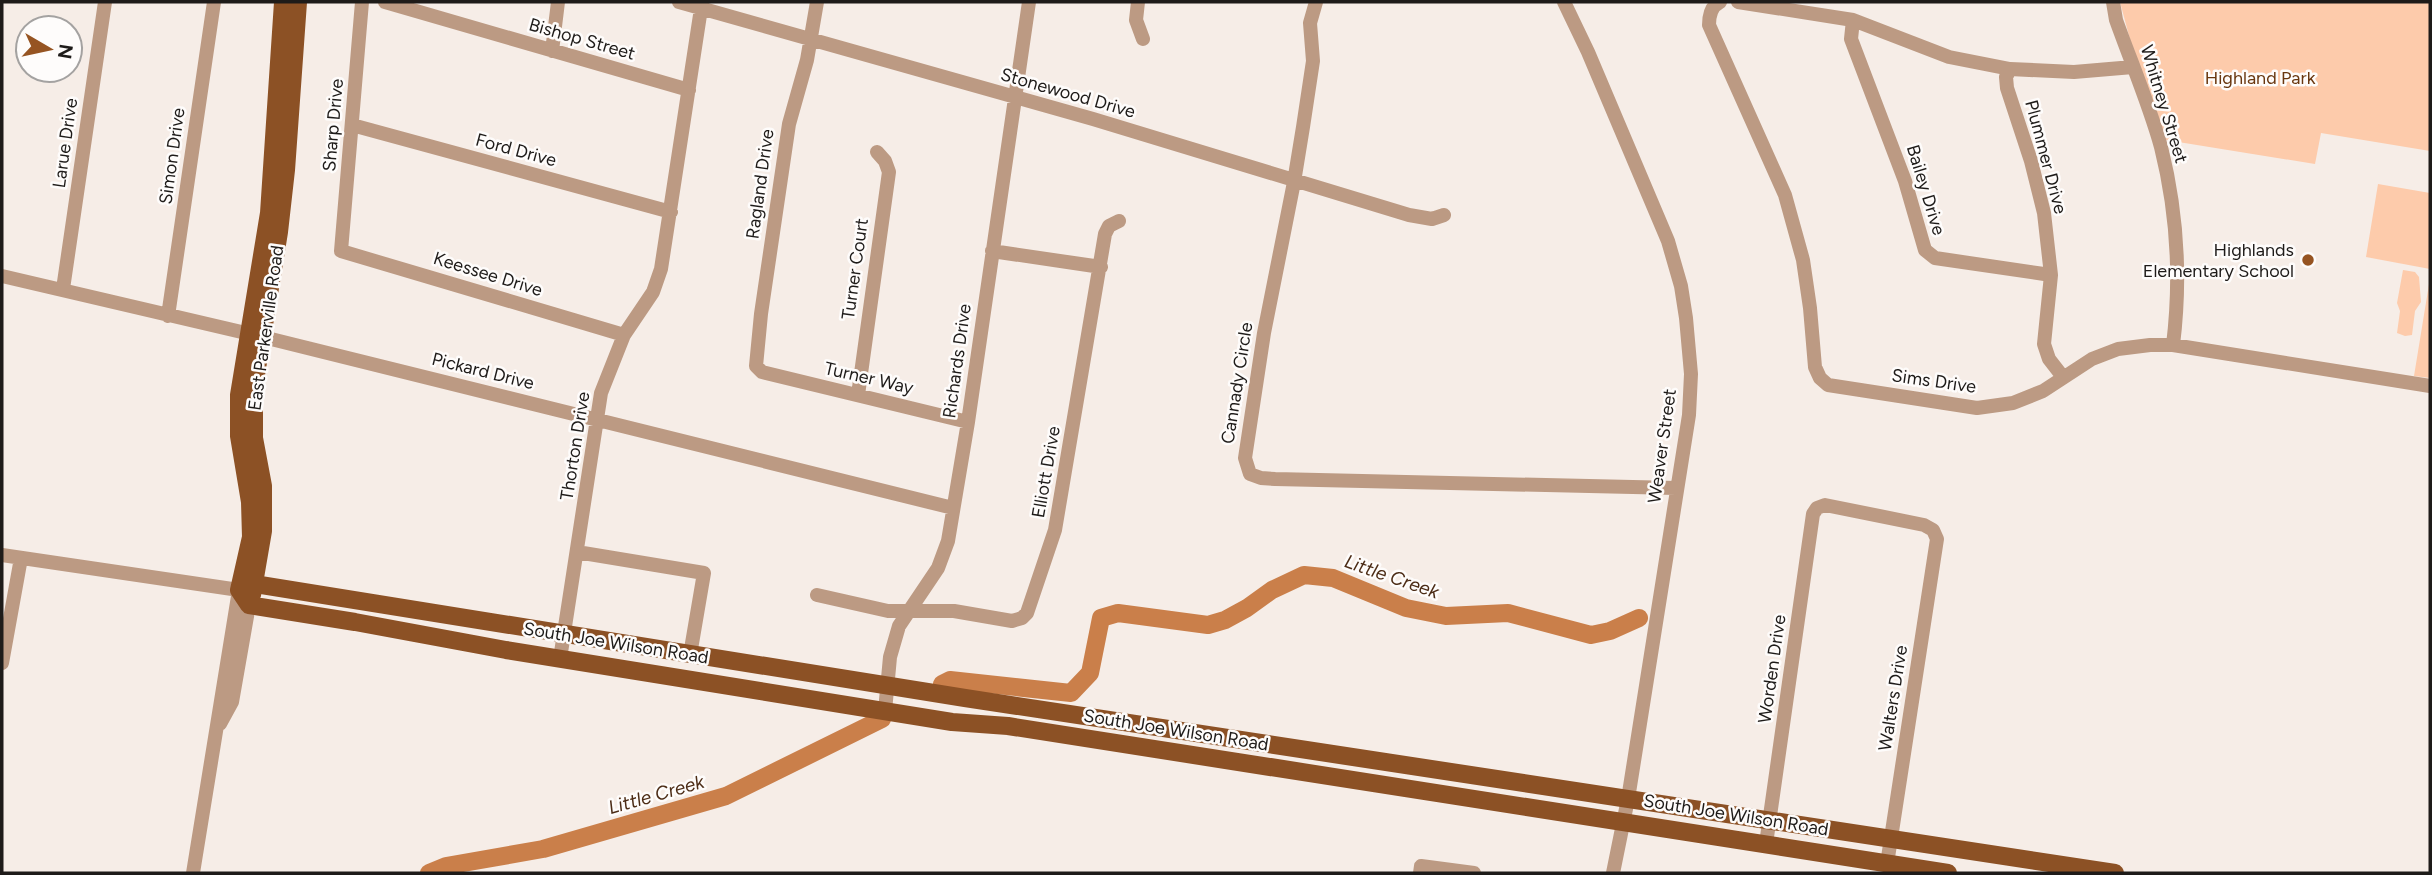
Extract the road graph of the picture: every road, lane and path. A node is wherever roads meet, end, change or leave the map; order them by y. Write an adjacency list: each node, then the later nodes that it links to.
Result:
1 (105, 2): 37 (street, Larue Drive)
2 (214, 2): 38 (street, Simon Drive)
3 (283, 2): 40 (main road, East Parkerville Road)
4 (298, 2): 40 (main road, East Parkerville Road)
5 (362, 2): 26 (street, Sharp Drive)
6 (385, 2): 21 (street, Bishop Street)
7 (558, 2): 21 (street)
8 (679, 2): 17 (street, Stonewood Drive)
9 (817, 2): 20 (street, Ragland Drive)
10 (1029, 2): 25 (street, Richards Drive)
11 (1138, 2): 19 (street)
12 (1316, 2): 28 (street, Cannady Circle)
13 (1564, 2): 48 (street, Weaver Street)
14 (1720, 2): 43 (street, Sims Drive)
15 (1738, 2): 18 (street)
16 (2113, 2): 22 (street, Whitney Street)
17 (701, 5): 20 (street, Stonewood Drive); 24 (street, Thorton Drive)
18 (1853, 20): 23 (street); 35 (street, Bailey Drive)
19 (1143, 39)
20 (811, 40): 25 (street, Stonewood Drive); 42 (street, Ragland Drive)
21 (552, 51): 24 (street, Bishop Street)
22 (2133, 67): 23 (street); 41 (street, Whitney Street)
23 (2010, 69): 35 (street, Plummer Drive)
24 (689, 90): 29 (street, Thorton Drive)
25 (1014, 98): 28 (street, Stonewood Drive); 33 (street, Richards Drive)
26 (352, 125): 29 (street, Ford Drive); 32 (street, Sharp Drive)
27 (877, 152): 45 (street, Turner Court)
28 (1294, 182): 30 (street, Stonewood Drive); 48 (street, Cannady Circle)
29 (671, 212): 39 (street, Thorton Drive)
30 (1444, 215)
31 (1119, 221): 34 (street, Elliott Drive)
32 (341, 251): 39 (street, Keessee Drive)
33 (992, 251): 34 (street); 47 (street, Richards Drive)
34 (1101, 267): 57 (street, Elliott Drive)
35 (2051, 275): 43 (street, Plummer Drive)
36 (2, 276): 37 (street, Pickard Drive)
37 (63, 289): 38 (street, Pickard Drive)
38 (168, 316): 40 (street, Pickard Drive)
39 (624, 335): 46 (street, Thorton Drive)
40 (256, 336): 46 (street, Pickard Drive); 54 (main road, East Parkerville Road)
41 (2173, 345): 43 (street, Sims Drive); 44 (street, Sims Drive)
42 (762, 372): 45 (street, Turner Way)
43 (2063, 377)
44 (2430, 386)
45 (858, 395): 47 (street, Turner Way)
46 (597, 419): 50 (street, Pickard Drive); 51 (street, Thorton Drive)
47 (968, 422): 50 (street, Richards Drive)
48 (1676, 488): 65 (street, Weaver Street)
49 (1825, 505): 66 (street, Worden Drive); 68 (street, Walters Drive)
50 (953, 508): 57 (street, Richards Drive)
51 (577, 552): 58 (street, Thorton Drive); 59 (street)
52 (2, 555): 53 (street, South Joe Wilson Road)
53 (21, 558): 54 (street, South Joe Wilson Road); 61 (street)
54 (246, 587): 56 (main road); 58 (main road, South Joe Wilson Road); 64 (street, East Parkerville Road)
55 (817, 595): 57 (street, Elliott Drive)
56 (249, 605): 60 (main road, South Joe Wilson Road); 64 (street, East Parkerville Road)
57 (909, 611): 62 (street, Richards Drive)
58 (564, 635): 59 (main road, South Joe Wilson Road); 60 (street, Thorton Drive)
59 (690, 655): 62 (main road, South Joe Wilson Road)
60 (560, 659): 63 (main road, South Joe Wilson Road)
61 (2, 663)
62 (888, 686): 63 (street, Richards Drive); 65 (main road, South Joe Wilson Road)
63 (885, 711): 67 (main road, South Joe Wilson Road)
64 (215, 731): 72 (street, East Parkerville Road)
65 (1628, 799): 66 (main road, South Joe Wilson Road); 67 (street, Weaver Street)
66 (1769, 821): 68 (main road, South Joe Wilson Road); 69 (street, Worden Drive)
67 (1623, 822): 69 (main road, South Joe Wilson Road); 74 (street, Weaver Street)
68 (1892, 839): 70 (street, Walters Drive); 76 (main road, South Joe Wilson Road)
69 (1766, 844): 70 (main road, South Joe Wilson Road)
70 (1888, 864): 75 (main road, South Joe Wilson Road)
71 (1421, 870): 73 (street)
72 (193, 873)
73 (1474, 873)
74 (1613, 873)
75 (1948, 873)
76 (2115, 873)

